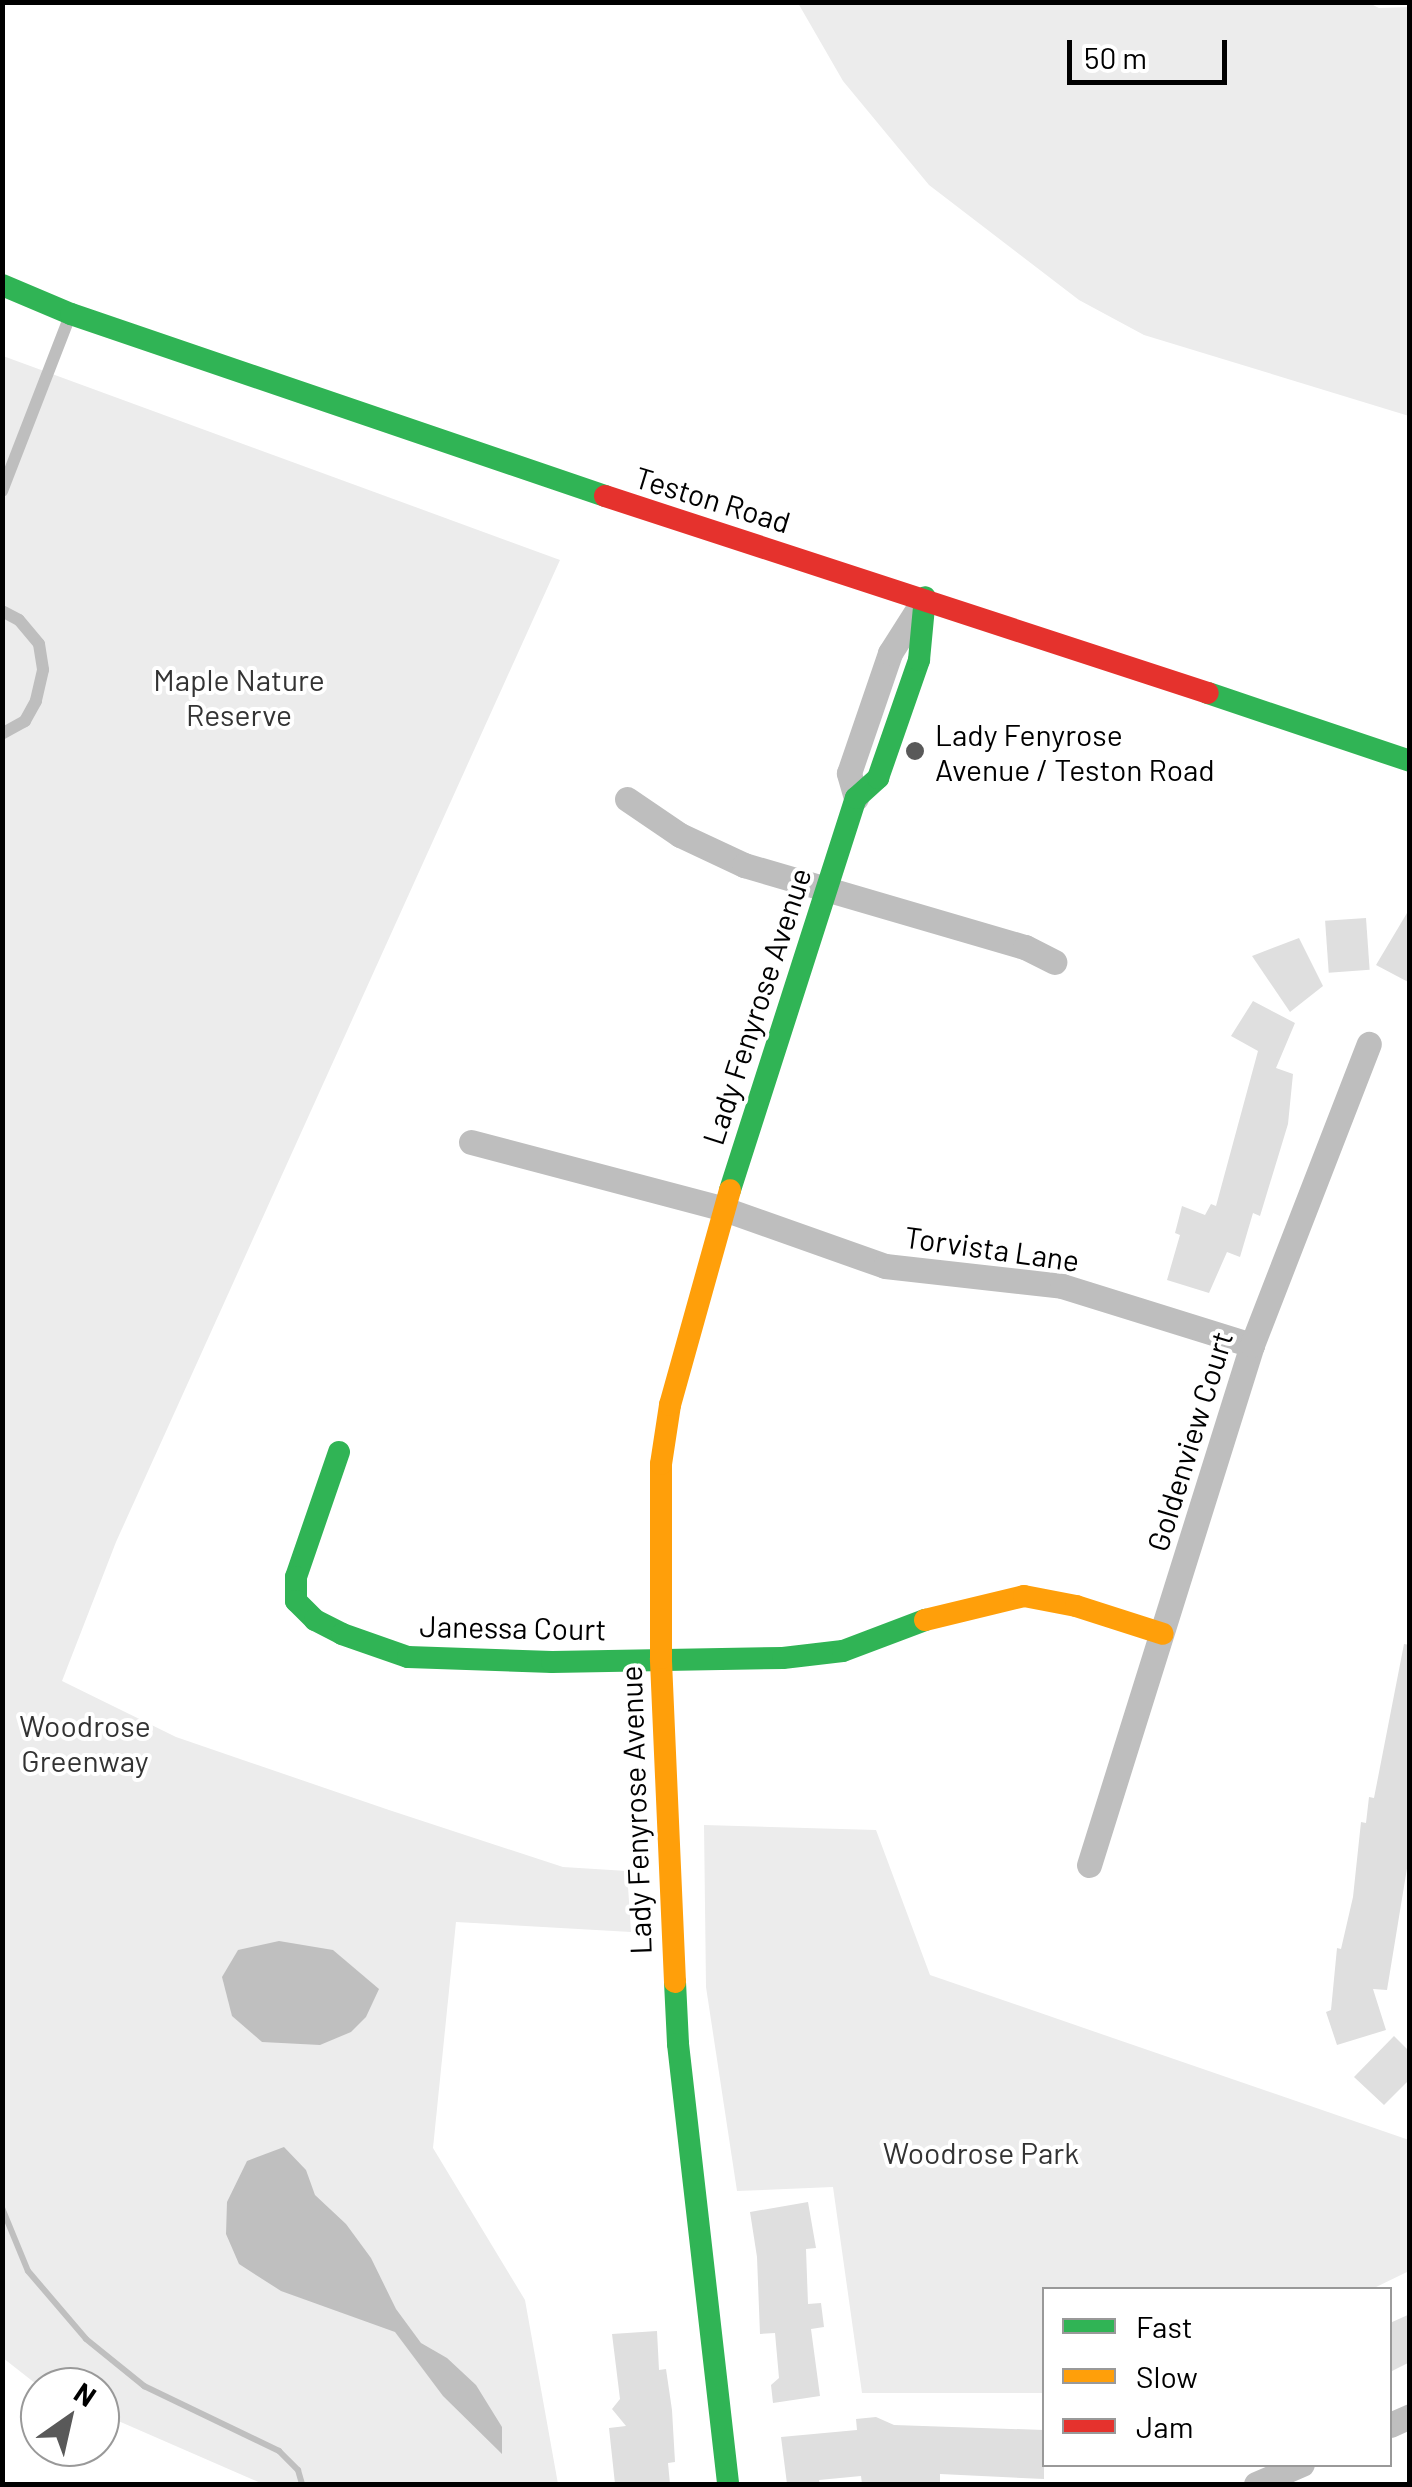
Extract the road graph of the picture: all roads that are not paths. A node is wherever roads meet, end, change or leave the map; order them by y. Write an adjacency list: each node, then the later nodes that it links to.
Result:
1 (2, 285): 2 (street, Teston Road)
2 (71, 314): 3 (lane); 4 (street, Teston Road)
3 (2, 491)
4 (925, 597): 7 (street, Teston Road); 8 (street, Lady Fenyrose Avenue)
5 (2, 611): 6 (lane)
6 (2, 734)
7 (1410, 761)
8 (856, 798): 10 (street, Lady Fenyrose Avenue)
9 (627, 799): 10 (street)
10 (829, 888): 11 (street); 14 (street, Lady Fenyrose Avenue)
11 (1054, 962)
12 (1370, 1044): 15 (street, Goldenview Court)
13 (471, 1142): 14 (street, Torvista Lane)
14 (724, 1209): 15 (street, Torvista Lane); 18 (street, Lady Fenyrose Avenue)
15 (1252, 1346): 17 (street, Goldenview Court)
16 (339, 1452): 18 (street, Janessa Court)
17 (1163, 1634): 18 (street, Janessa Court); 19 (street, Goldenview Court)
18 (661, 1658): 21 (street, Lady Fenyrose Avenue)
19 (1089, 1864)
20 (1295, 2467): 22 (street)
21 (728, 2484)
22 (1256, 2484)

